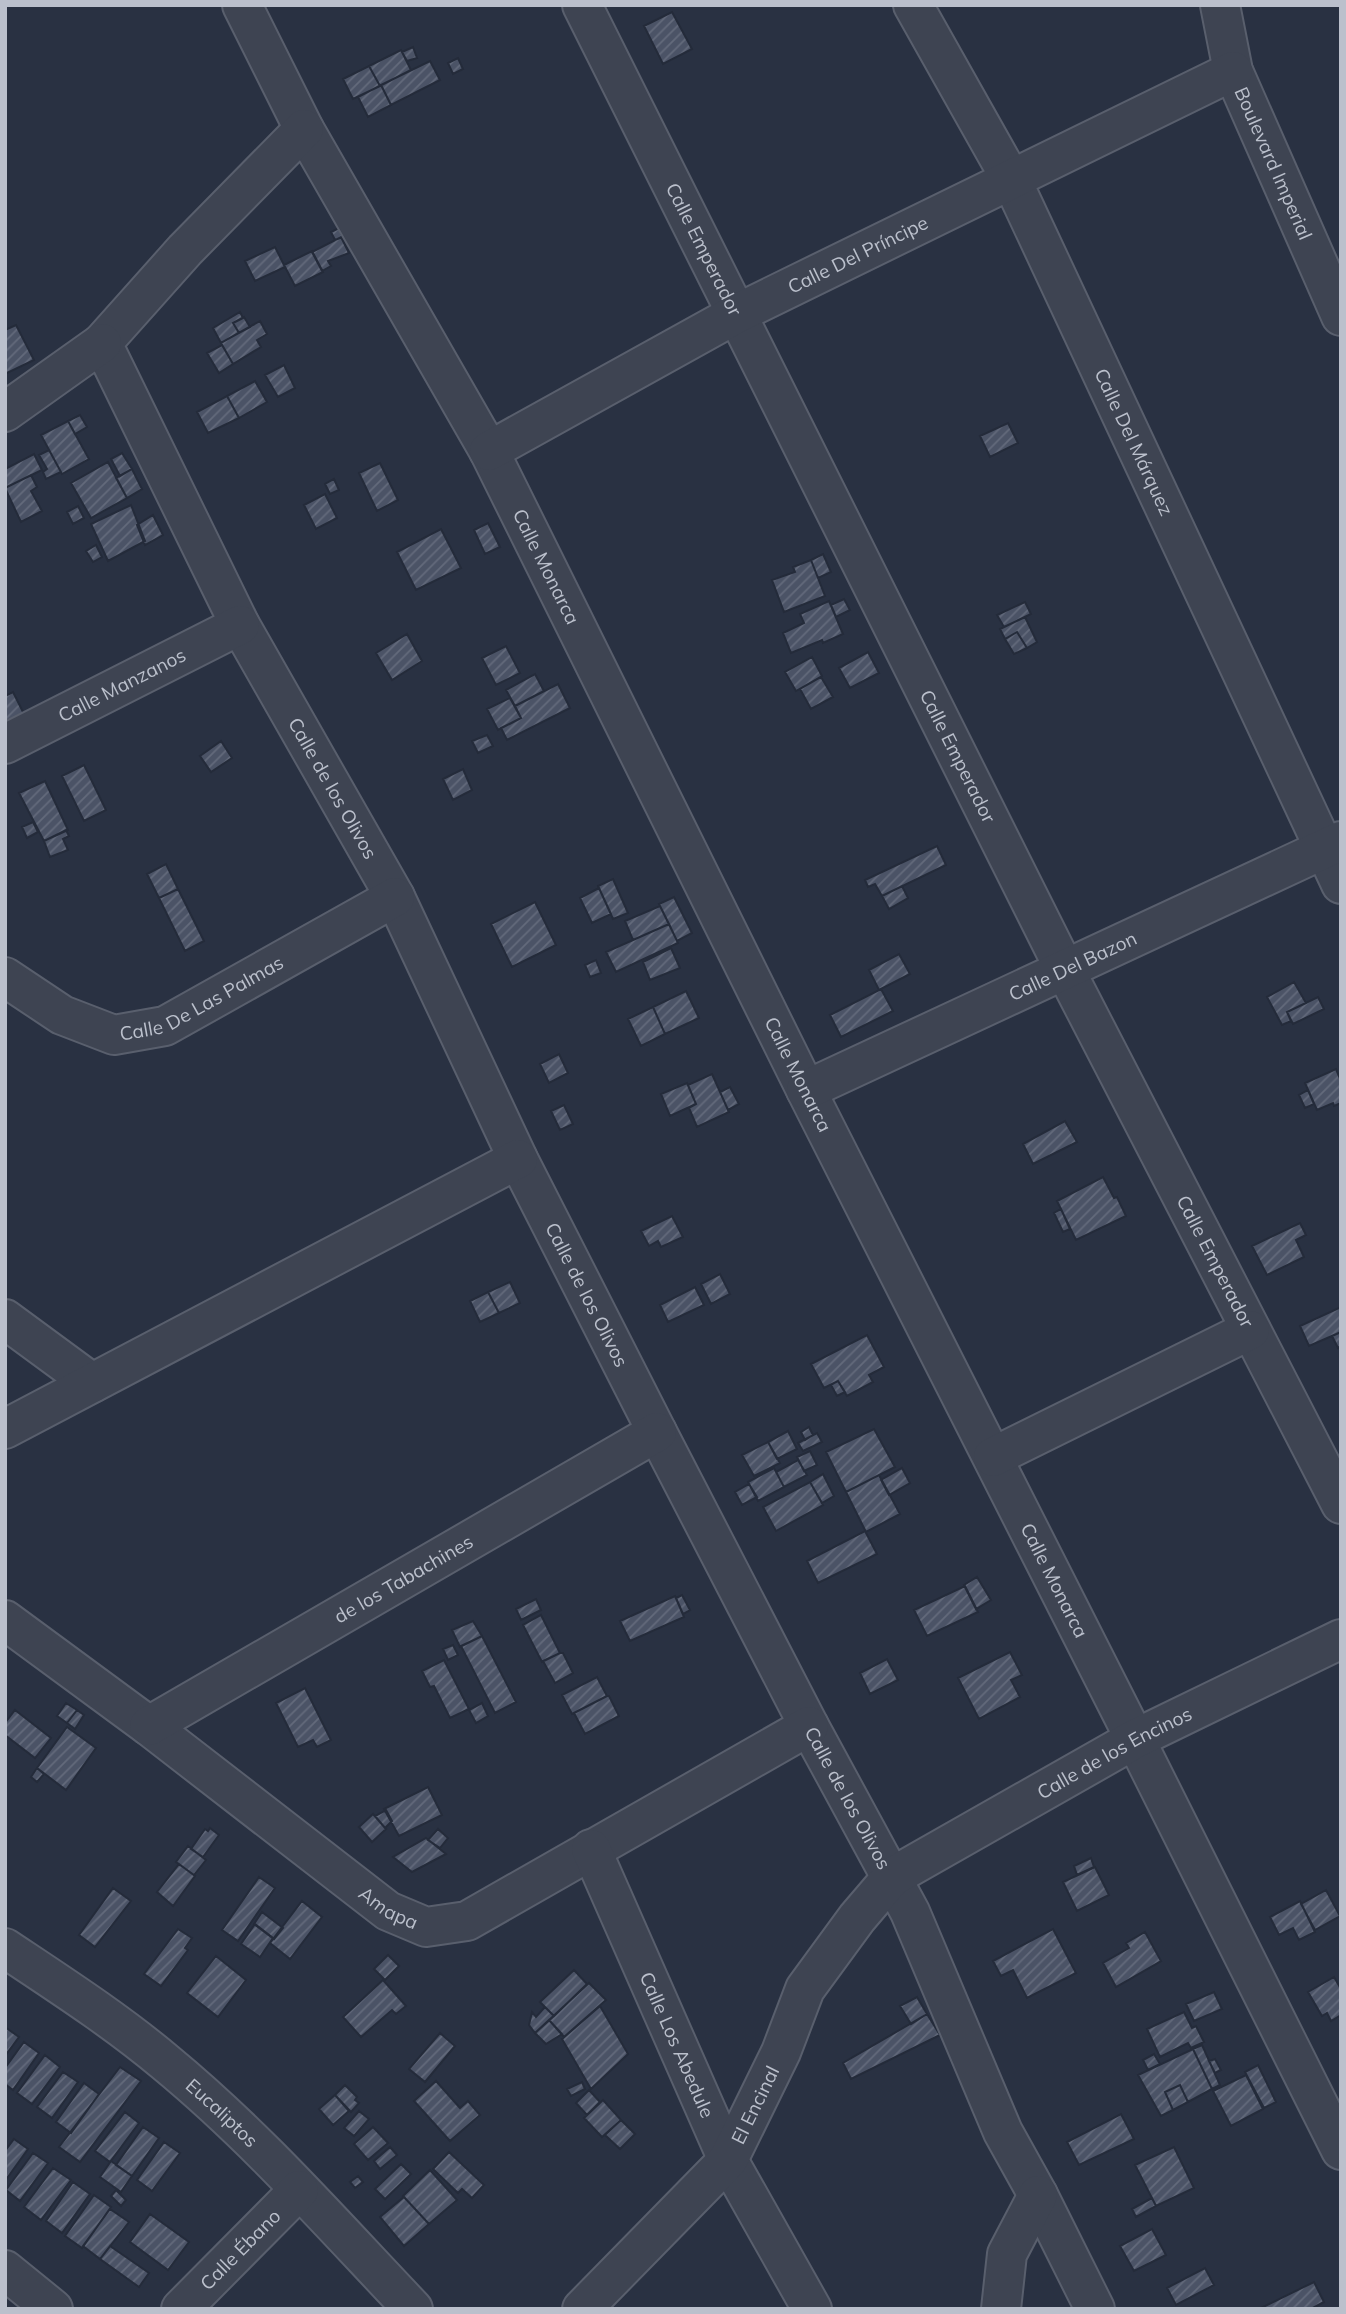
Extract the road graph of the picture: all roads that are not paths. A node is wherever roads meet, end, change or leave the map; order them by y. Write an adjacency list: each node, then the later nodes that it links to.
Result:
1 (242, 5): 6 (street, Calle Monarca)
2 (582, 5): 8 (street, Calle Emperador)
3 (913, 5): 7 (street, Calle Del Márquez)
4 (1220, 5): 5 (street, Boulevard Imperial)
5 (1233, 71): 7 (street, Calle Del Príncipe); 9 (street, Boulevard Imperial)
6 (304, 130): 10 (street); 12 (street, Calle Monarca)
7 (1012, 181): 8 (street, Calle Del Príncipe); 15 (street, Calle Del Márquez)
8 (738, 313): 12 (street, Calle Del Príncipe); 18 (street, Calle Emperador)
9 (1341, 316)
10 (102, 343): 11 (street); 13 (street, Calle de los Olivos)
11 (5, 412)
12 (488, 451): 20 (street, Calle Monarca)
13 (240, 625): 14 (street, Calle Manzanos); 17 (street, Calle de los Olivos)
14 (5, 744)
15 (1332, 846): 16 (street, Calle Del Márquez); 18 (street, Calle Del Bazon)
16 (1341, 884)
17 (395, 898): 19 (street, Calle De Las Palmas); 21 (street, Calle de los Olivos)
18 (1065, 970): 20 (street, Calle Del Bazon); 23 (street, Calle Emperador)
19 (5, 977)
20 (806, 1090): 27 (street, Calle Monarca)
21 (518, 1158): 24 (street); 26 (street, Calle de los Olivos)
22 (5, 1319): 24 (street)
23 (1250, 1330): 27 (street); 28 (street, Calle Emperador)
24 (92, 1382): 25 (street)
25 (5, 1429)
26 (657, 1432): 31 (street, de los Tabachines); 32 (street, Calle de los Olivos)
27 (993, 1457): 33 (street, Calle Monarca)
28 (1341, 1504)
29 (5, 1620): 31 (street, Amapa)
30 (1341, 1639): 33 (street, Calle de los Encinos)
31 (149, 1726): 34 (street, Amapa)
32 (809, 1726): 34 (street, Amapa); 35 (street, Calle de los Olivos)
33 (1135, 1739): 35 (street, Calle de los Encinos); 37 (street, Calle Monarca)
34 (591, 1849): 38 (street, Calle Los Abedule)
35 (892, 1877): 38 (street, El Encinal); 40 (street, Calle de los Olivos)
36 (5, 1948): 39 (street, Eucaliptos)
37 (1341, 2150)
38 (728, 2160): 45 (street, El Encinal); 46 (street, Calle Los Abedule)
39 (299, 2190): 43 (street, Calle Ébano); 44 (street, Eucaliptos)
40 (1038, 2194): 47 (street); 48 (street, Calle de los Olivos)
41 (5, 2270): 42 (street)
42 (53, 2309)
43 (181, 2309)
44 (413, 2309)
45 (582, 2309)
46 (811, 2309)
47 (1001, 2309)
48 (1095, 2309)

